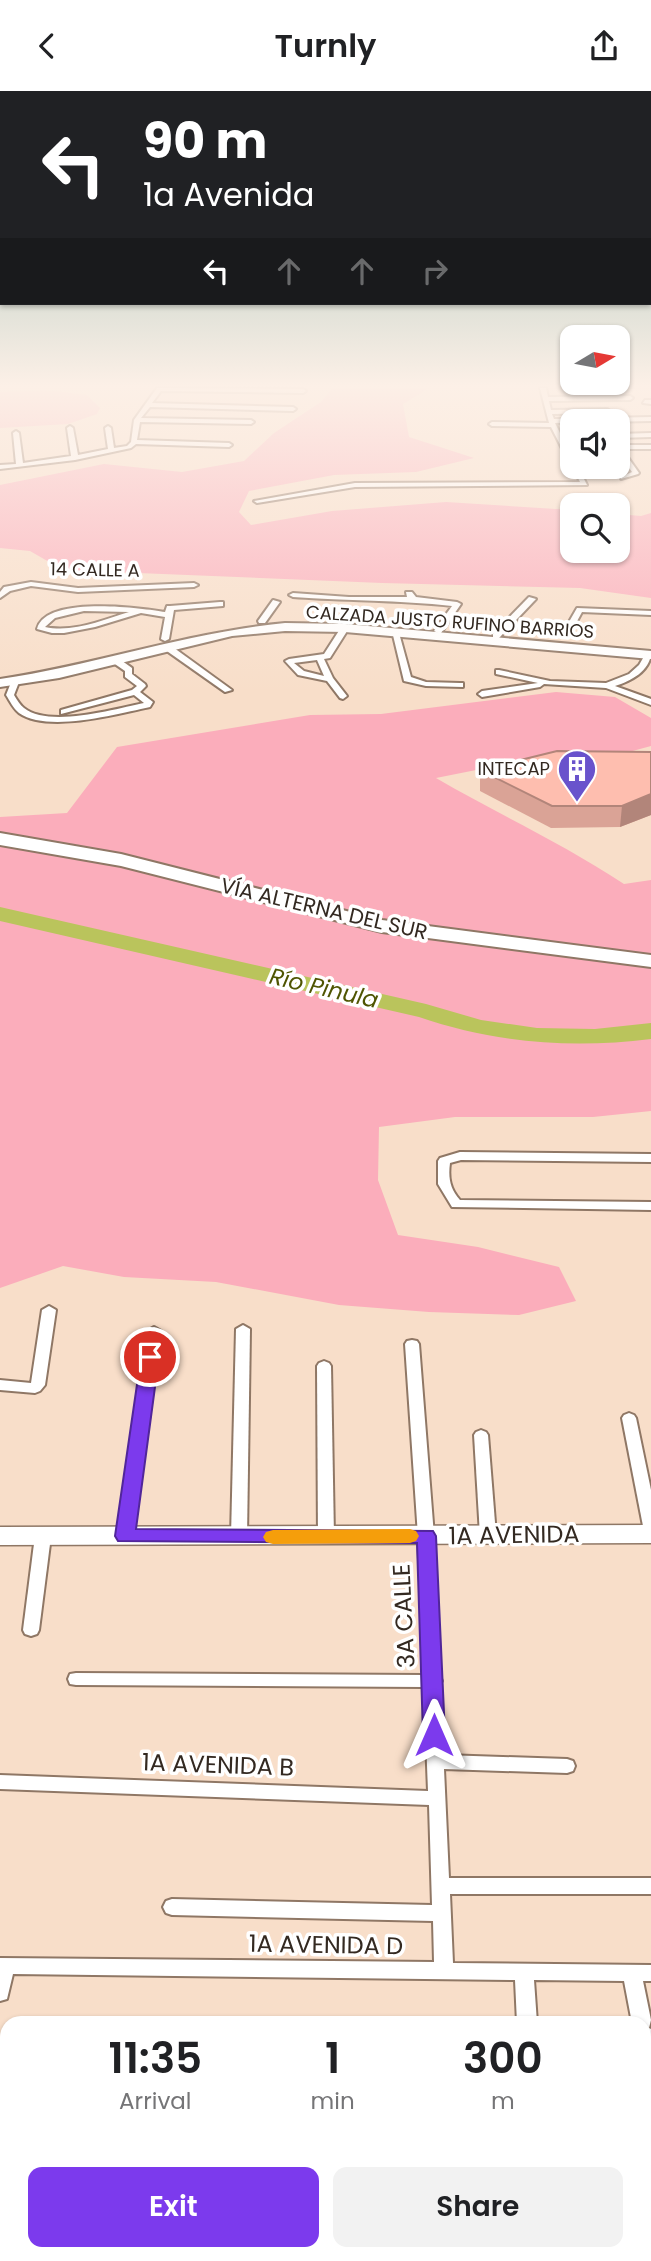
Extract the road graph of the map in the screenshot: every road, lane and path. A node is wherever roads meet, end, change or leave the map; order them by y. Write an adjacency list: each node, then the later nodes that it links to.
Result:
1 (329, 489): 2 (street)
2 (257, 501)
3 (194, 585): 6 (street, 14 CALLE A)
4 (406, 591): 7 (street)
5 (293, 595): 7 (street)
6 (0, 596)
7 (414, 599): 17 (street)
8 (532, 599): 20 (street)
9 (276, 602): 14 (street)
10 (220, 604): 13 (street)
11 (143, 610): 11 (street); 13 (street)
12 (651, 613): 19 (street)
13 (169, 615): 21 (street)
14 (262, 621): 15 (street, CALZADA JUSTO RUFINO BARRIOS); 21 (street, CALZADA JUSTO RUFINO BARRIOS)
15 (367, 627): 16 (street, CALZADA JUSTO RUFINO BARRIOS); 17 (street, CALZADA JUSTO RUFINO BARRIOS); 18 (street, CALZADA JUSTO RUFINO BARRIOS)
16 (345, 628): 21 (street, CALZADA JUSTO RUFINO BARRIOS); 23 (street)
17 (438, 631): 20 (street, CALZADA JUSTO RUFINO BARRIOS)
18 (395, 633): 22 (street, CALZADA JUSTO RUFINO BARRIOS); 32 (street)
19 (566, 634)
20 (496, 636): 22 (street, CALZADA JUSTO RUFINO BARRIOS)
21 (166, 643): 24 (street, CALZADA JUSTO RUFINO BARRIOS); 25 (street, CALZADA JUSTO RUFINO BARRIOS); 34 (street)
22 (650, 653): 33 (street)
23 (320, 658): 28 (street); 28 (street)
24 (115, 660): 25 (street, CALZADA JUSTO RUFINO BARRIOS); 35 (street)
25 (74, 666): 27 (street, CALZADA JUSTO RUFINO BARRIOS); 29 (street, CALZADA JUSTO RUFINO BARRIOS)
26 (499, 672): 31 (street)
27 (0, 676)
28 (329, 679): 37 (street)
29 (15, 682): 30 (street, CALZADA JUSTO RUFINO BARRIOS); 39 (street)
30 (0, 683)
31 (550, 683): 33 (street); 36 (street)
32 (460, 685)
33 (607, 686): 38 (street)
34 (228, 690)
35 (135, 692): 39 (street); 39 (street)
36 (482, 694)
37 (343, 696)
38 (651, 702)
39 (43, 717)
40 (0, 839): 42 (highway, VÍA ALTERNA DEL SUR)
41 (0, 846): 42 (highway, VÍA ALTERNA DEL SUR)
42 (91, 857): 43 (highway, VÍA ALTERNA DEL SUR)
43 (117, 863): 44 (highway, VÍA ALTERNA DEL SUR); 45 (highway, VÍA ALTERNA DEL SUR)
44 (651, 961)
45 (651, 968)
46 (651, 1158): 47 (street)
47 (651, 1206)
48 (49, 1310): 53 (street)
49 (243, 1329): 63 (street)
50 (153, 1331): 61 (street)
51 (412, 1344): 62 (street, 3A CALLE)
52 (324, 1366): 64 (street)
53 (0, 1385)
54 (629, 1418): 56 (street)
55 (481, 1435): 58 (street)
56 (651, 1526)
57 (651, 1534): 58 (main road, 1A AVENIDA)
58 (488, 1535): 62 (main road, 1A AVENIDA)
59 (0, 1536): 60 (main road, 1A AVENIDA)
60 (43, 1536): 61 (main road, 1A AVENIDA); 65 (street)
61 (125, 1536): 63 (main road, 1A AVENIDA)
62 (426, 1536): 64 (main road, 1A AVENIDA); 67 (street, 3A CALLE)
63 (239, 1537): 64 (main road, 1A AVENIDA)
64 (326, 1537)
65 (31, 1630)
66 (76, 1679): 67 (street)
67 (434, 1681): 68 (street, 3A CALLE)
68 (435, 1762): 69 (street); 71 (street, 3A CALLE)
69 (568, 1766)
70 (0, 1782): 71 (street, 1A AVENIDA B)
71 (435, 1797): 72 (street, 3A CALLE)
72 (440, 1886): 73 (street); 75 (street, 3A CALLE)
73 (651, 1886)
74 (172, 1907): 75 (street)
75 (441, 1913): 77 (street, 3A CALLE)
76 (2, 1966): 77 (street, 1A AVENIDA D); 80 (street)
77 (444, 1970): 78 (street, 1A AVENIDA D)
78 (524, 1972): 79 (street, 1A AVENIDA D); 81 (street)
79 (642, 1973): 82 (street)
80 (0, 1993)
81 (527, 2016)
82 (642, 2016)

